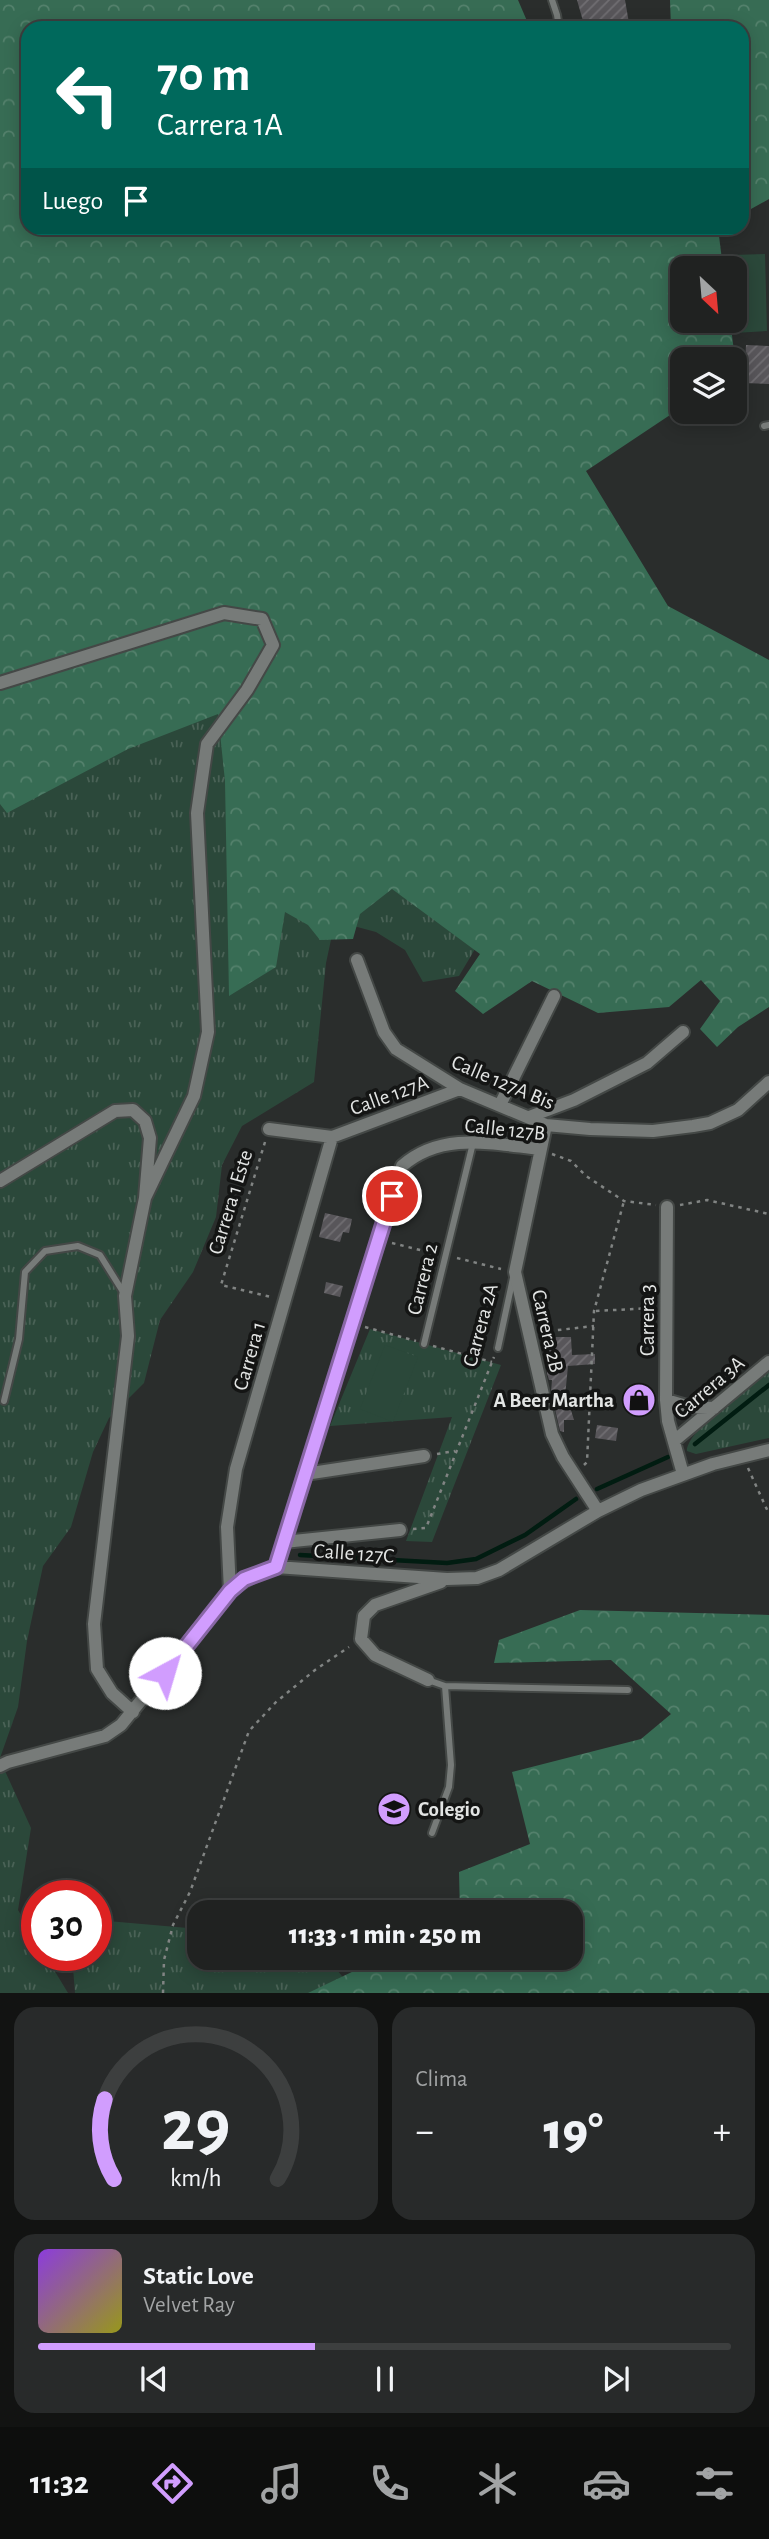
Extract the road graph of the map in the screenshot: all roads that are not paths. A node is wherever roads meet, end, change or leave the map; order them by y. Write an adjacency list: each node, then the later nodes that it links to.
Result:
1 (552, 0): 2 (lane)
2 (558, 21)
3 (0, 683): 17 (street)
4 (357, 960): 8 (street, Calle 127A Bis)
5 (554, 996): 9 (street)
6 (683, 1032): 10 (street)
7 (769, 1082): 11 (street, Calle 127A Bis)
8 (460, 1089): 9 (street, Calle 127A Bis); 13 (street, Calle 127A)
9 (500, 1105): 10 (street, Calle 127A Bis)
10 (529, 1117): 11 (street, Calle 127A Bis)
11 (546, 1125): 15 (street, Carrera 2A)
12 (269, 1129): 13 (street)
13 (332, 1137): 37 (street, Carrera 1)
14 (473, 1141): 15 (street, Calle 127B); 21 (lane, Carrera 2); 30 (street, Calle 127B)
15 (540, 1149): 19 (street, Carrera 2A)
16 (0, 1181): 17 (street)
17 (145, 1198): 20 (street)
18 (667, 1207): 24 (street, Carrera 3)
19 (515, 1272): 22 (lane, Carrera 2A); 32 (street, Carrera 2B)
20 (125, 1296): 25 (lane); 41 (street)
21 (424, 1344)
22 (498, 1348)
23 (769, 1362): 26 (street, Carrera 3A)
24 (666, 1400): 26 (street); 27 (street, Carrera 3)
25 (4, 1401)
26 (714, 1408): 27 (street, Carrera 3A)
27 (674, 1441): 31 (street, Carrera 3)
28 (769, 1450): 31 (street, Calle 127C)
29 (424, 1456): 30 (street)
30 (305, 1474): 34 (street)
31 (683, 1474): 32 (street, Calle 127C)
32 (598, 1511): 36 (street, Calle 127C)
33 (400, 1530): 34 (street, Calle 127C)
34 (284, 1542): 35 (street)
35 (276, 1567): 36 (street, Calle 127C); 37 (street, Calle 127C)
36 (447, 1579): 38 (street, Calle 127C)
37 (230, 1591): 41 (street, Calle 127C)
38 (428, 1680): 39 (lane)
39 (445, 1686): 40 (lane); 43 (lane)
40 (628, 1690)
41 (133, 1712): 42 (street, Calle 127C)
42 (0, 1766)
43 (432, 1833)

